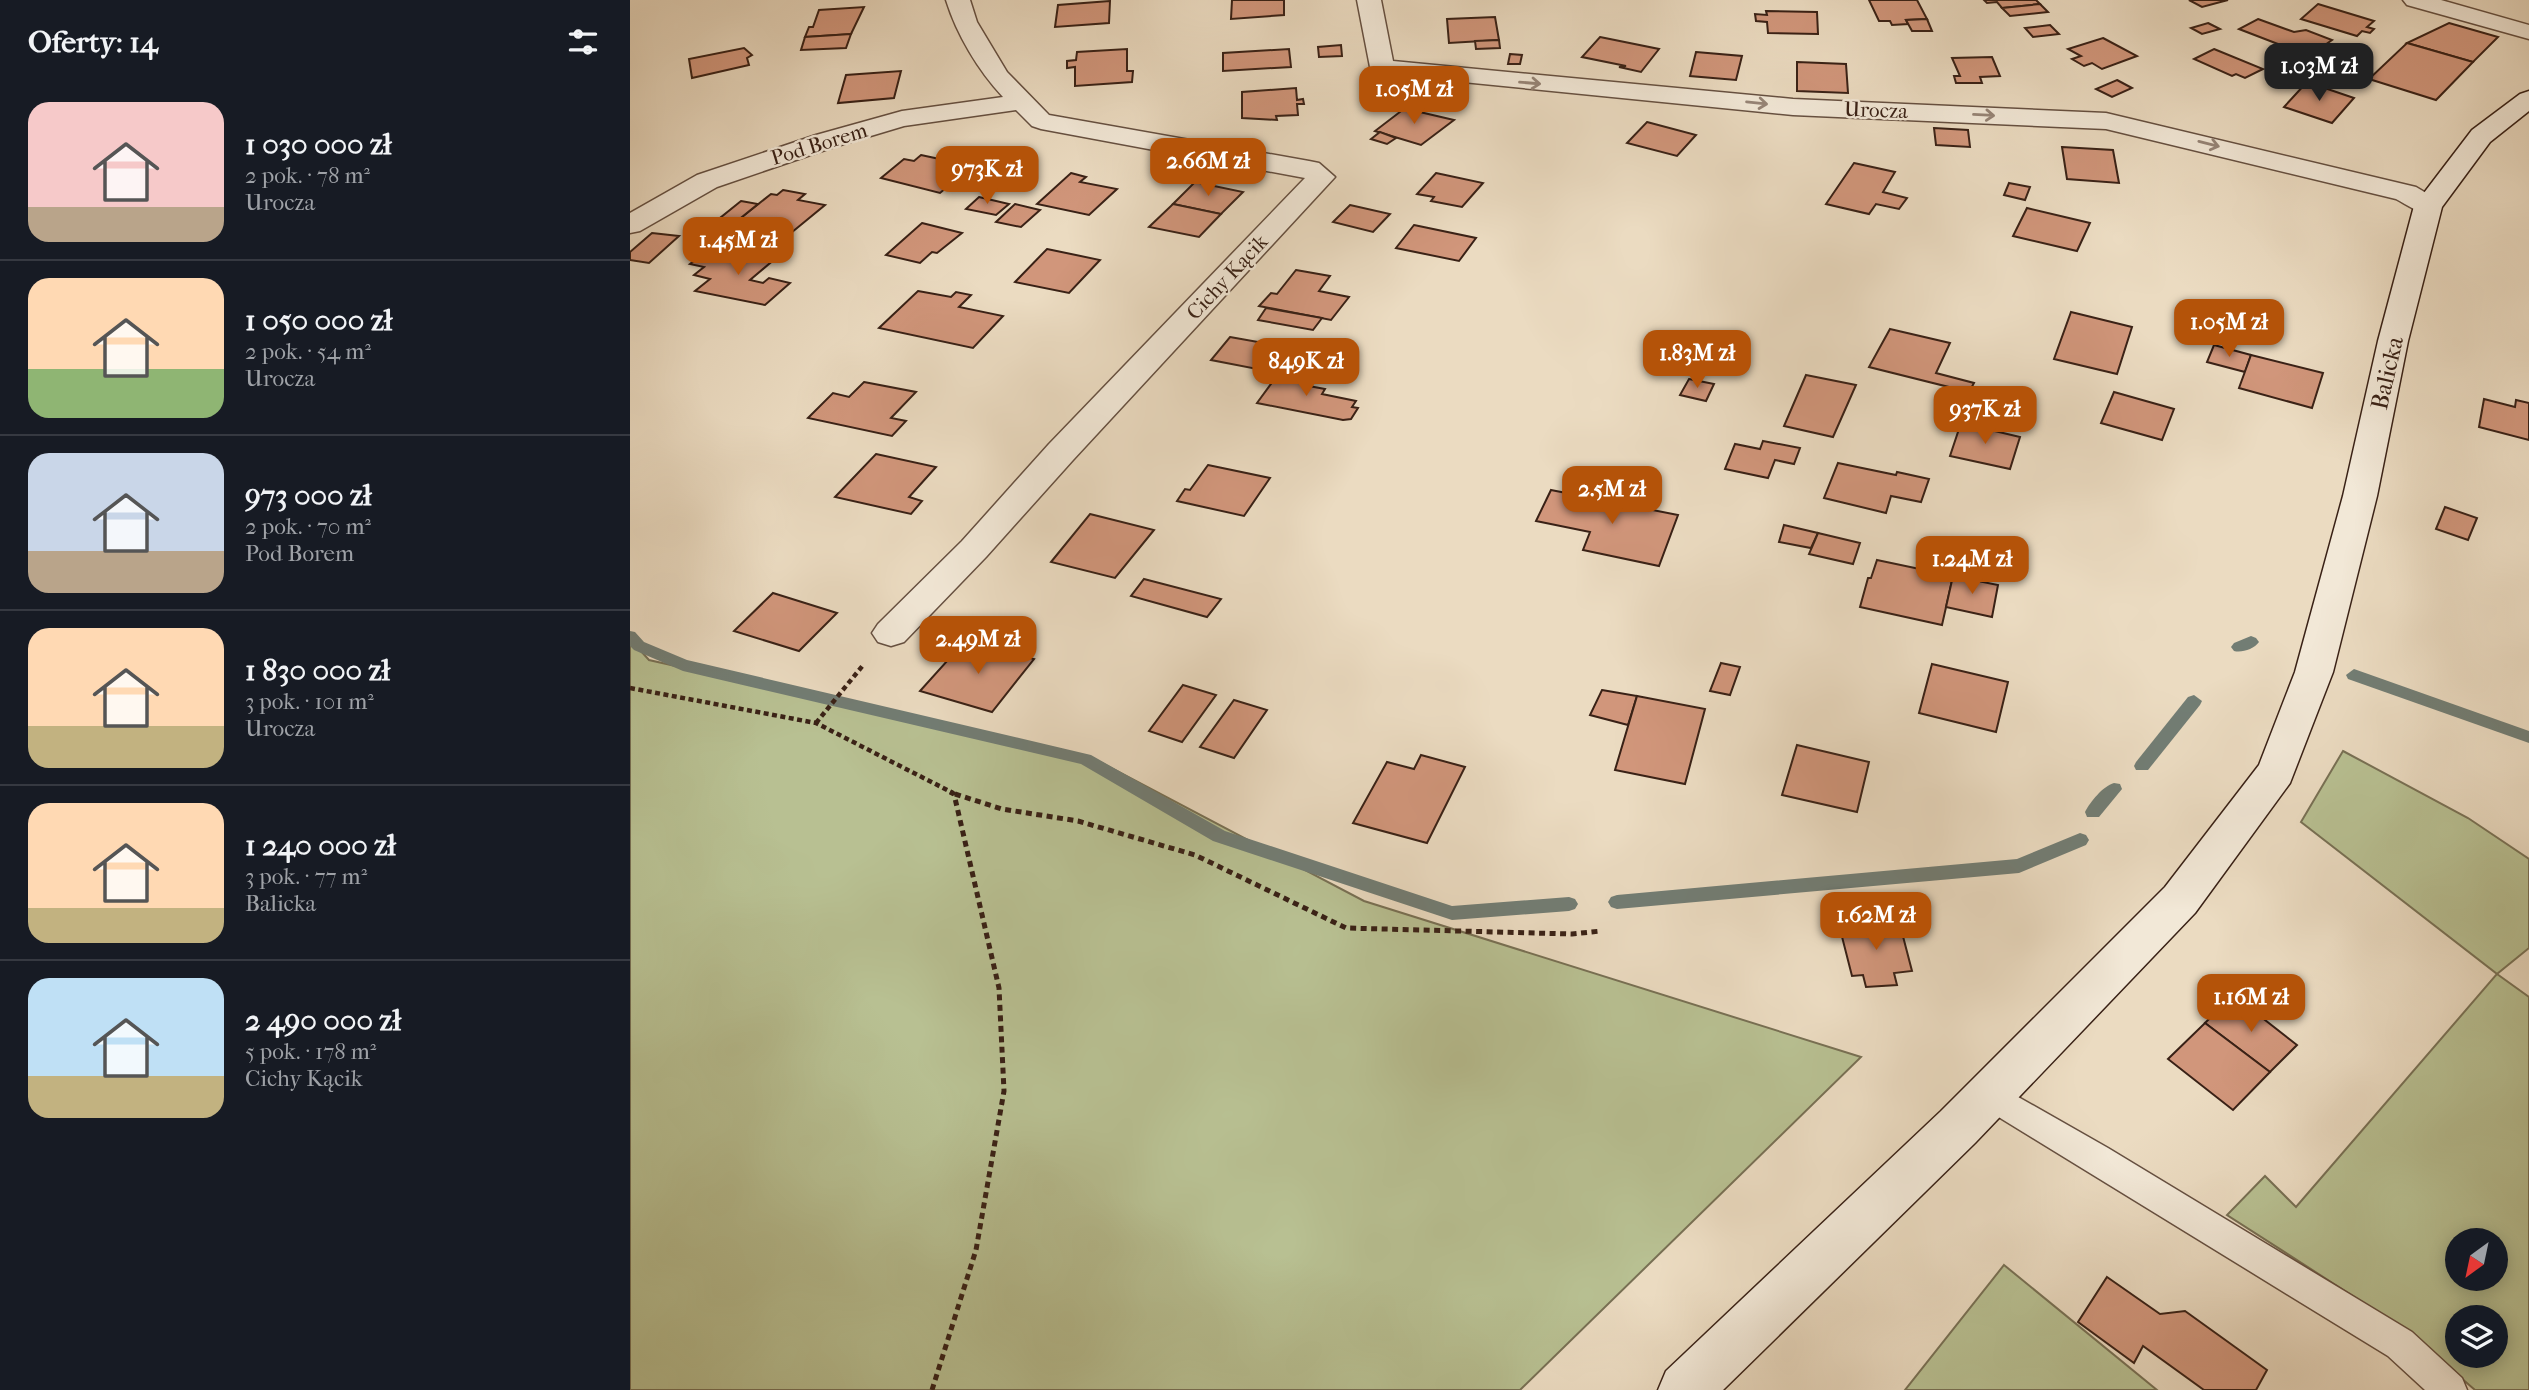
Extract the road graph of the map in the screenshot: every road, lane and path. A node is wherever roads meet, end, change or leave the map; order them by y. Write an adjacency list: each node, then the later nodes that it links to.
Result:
1 (958, 0): 6 (street, Cichy Kącik)
2 (1369, 0): 7 (street, Urocza, one-way to 7)
3 (2415, 0): 4 (street)
4 (2529, 32)
5 (2529, 99): 7 (street, Balicka)
6 (1021, 102): 8 (street, Pod Borem); 9 (street, Cichy Kącik)
7 (2428, 206): 15 (street, Balicka)
8 (630, 225)
9 (891, 633)
10 (847, 683): 12 (path)
11 (630, 688): 12 (path)
12 (817, 721): 13 (path)
13 (954, 794): 14 (path); 16 (path)
14 (1601, 931)
15 (1990, 1095): 17 (street, Balicka); 18 (lane)
16 (932, 1390)
17 (1685, 1390)
18 (2450, 1390)

